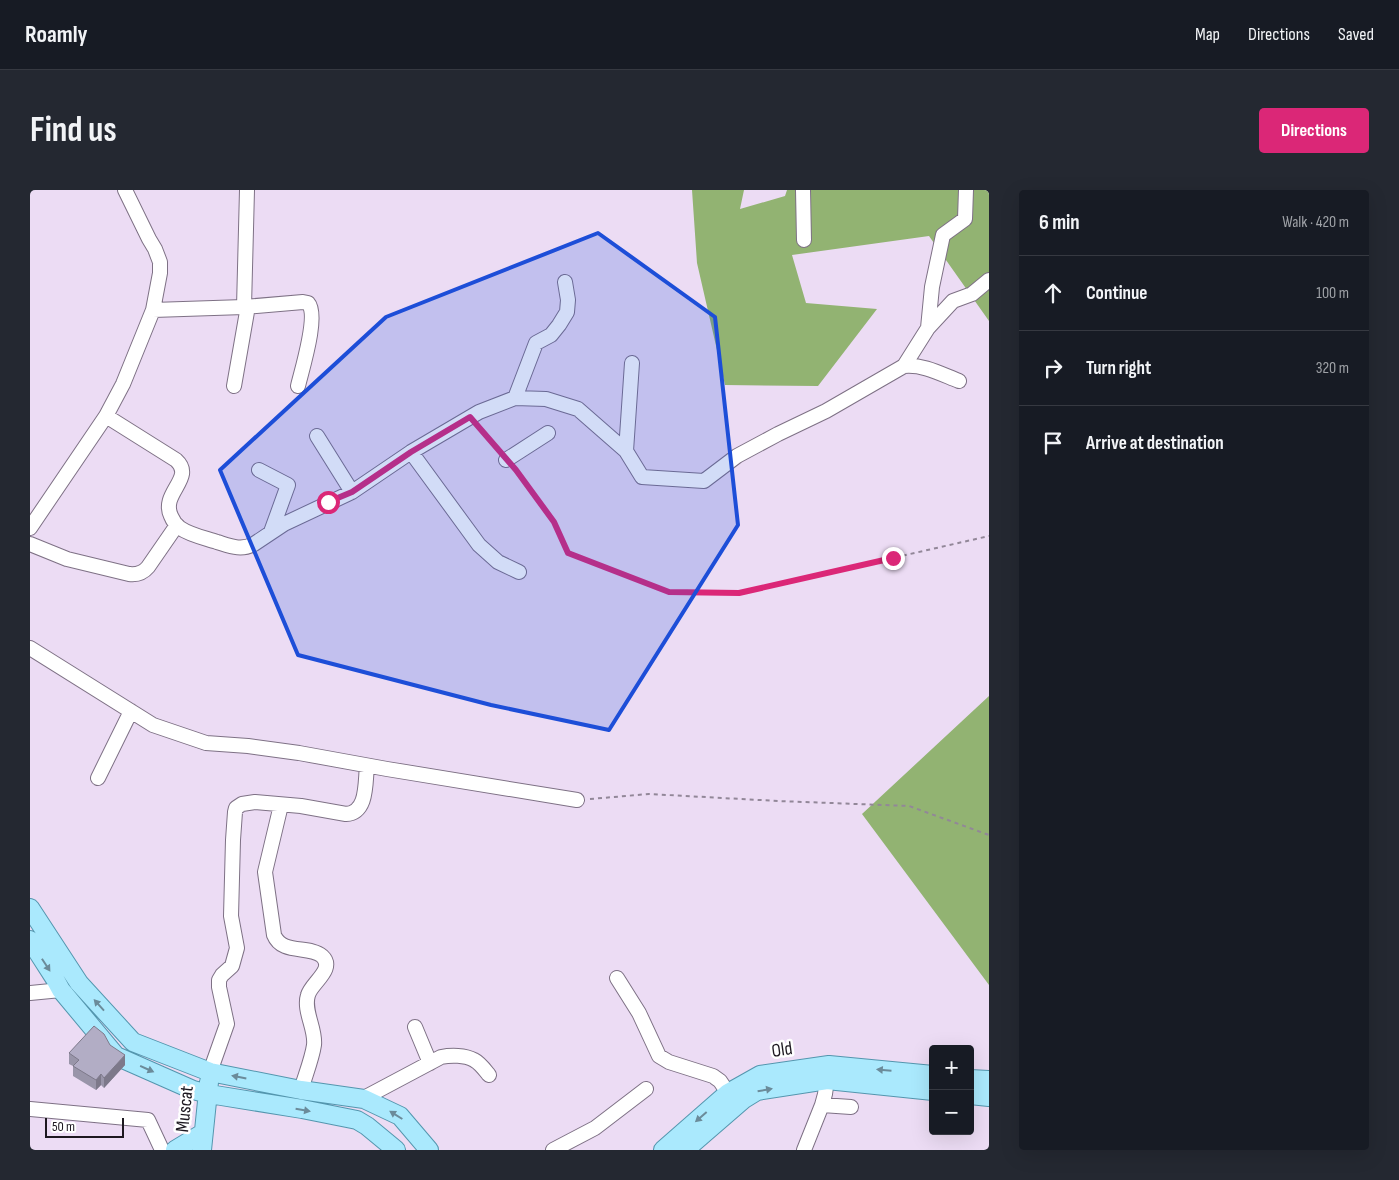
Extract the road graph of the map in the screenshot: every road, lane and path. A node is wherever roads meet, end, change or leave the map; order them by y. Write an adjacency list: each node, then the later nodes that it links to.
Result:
1 (125, 190): 9 (street)
2 (248, 190): 8 (street)
3 (803, 190): 5 (street)
4 (966, 190): 10 (street)
5 (804, 240)
6 (989, 280): 10 (street)
7 (565, 282): 16 (street)
8 (246, 306): 9 (street); 14 (street); 15 (street)
9 (153, 310): 17 (street)
10 (928, 328): 12 (street)
11 (632, 363): 21 (street)
12 (904, 366): 13 (street); 21 (street)
13 (959, 381)
14 (234, 386)
15 (298, 386)
16 (515, 398): 18 (street); 21 (street)
17 (106, 416): 26 (street); 27 (street)
18 (470, 417): 22 (street); 23 (path)
19 (548, 433): 23 (street)
20 (317, 436): 25 (street)
21 (626, 451)
22 (411, 452): 25 (street); 31 (street)
23 (506, 460): 29 (path)
24 (259, 470): 28 (street)
25 (352, 492): 28 (street)
26 (177, 525): 28 (street); 30 (street)
27 (30, 528)
28 (271, 532)
29 (989, 536)
30 (30, 544)
31 (519, 572)
32 (30, 648): 33 (street)
33 (131, 711): 34 (street); 35 (street)
34 (367, 766): 36 (street); 37 (street)
35 (98, 778)
36 (577, 800): 38 (path)
37 (281, 805): 46 (street); 52 (street)
38 (989, 835)
39 (30, 908): 46 (main road, one-way to 39)
40 (30, 940): 42 (main road, one-way to 42)
41 (617, 978): 55 (street)
42 (61, 990): 43 (street); 56 (main road, one-way to 56)
43 (30, 993)
44 (414, 1027): 45 (street)
45 (430, 1063): 48 (street); 59 (street)
46 (210, 1072): 52 (main road, one-way to 46); 56 (main road, Muscat)
47 (828, 1072): 49 (main road, Old, one-way to 47); 54 (main road, Old); 55 (main road, Old); 60 (street); 70 (main road, Old, one-way to 47)
48 (489, 1075)
49 (929, 1075)
50 (974, 1078): 51 (main road)
51 (989, 1080)
52 (301, 1090): 59 (main road)
53 (646, 1090): 68 (street)
54 (929, 1090)
55 (728, 1093): 69 (main road, Old, one-way to 69)
56 (209, 1094): 63 (main road, Muscat); 66 (main road, one-way to 66)
57 (974, 1095): 58 (main road)
58 (989, 1097)
59 (362, 1099): 67 (main road, one-way to 59)
60 (822, 1105): 61 (street); 71 (street)
61 (851, 1107)
62 (30, 1109): 64 (street)
63 (203, 1141): 65 (main road)
64 (162, 1150)
65 (175, 1150)
66 (396, 1150)
67 (429, 1150)
68 (553, 1150)
69 (663, 1150)
70 (685, 1150)
71 (804, 1150)

